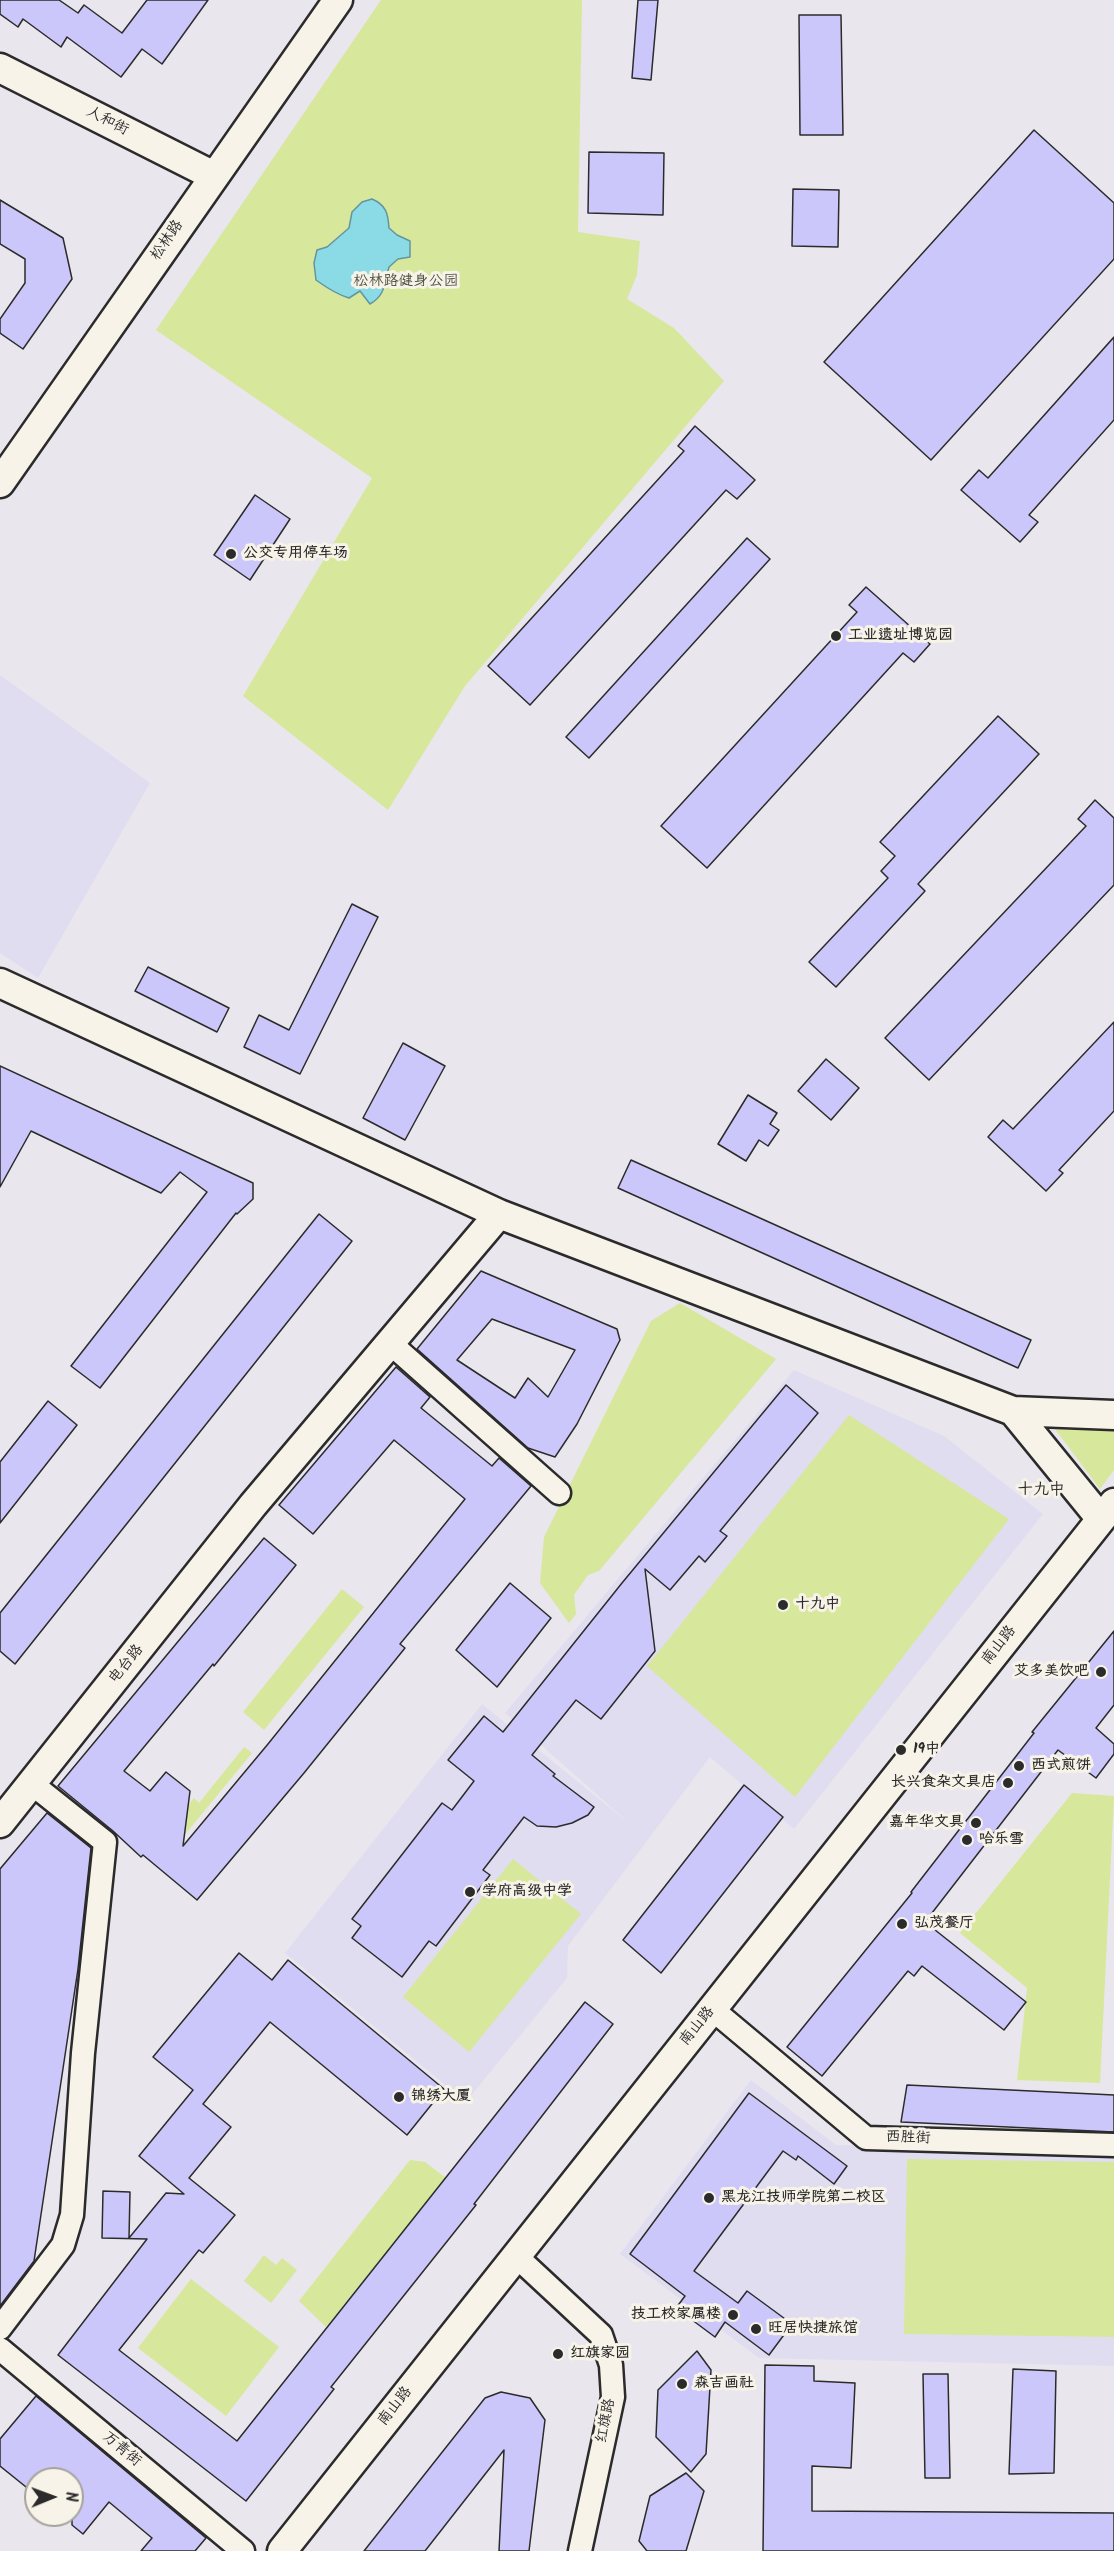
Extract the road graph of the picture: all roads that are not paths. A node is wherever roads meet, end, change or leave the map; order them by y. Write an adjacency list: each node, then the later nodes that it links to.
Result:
1 (338, 0): 3 (street, 松林路)
2 (0, 68): 3 (street, 人和街)
3 (214, 176): 4 (street, 松林路)
4 (0, 483)
5 (0, 983): 6 (street)
6 (499, 1214): 7 (street, 电台路); 8 (street)
7 (390, 1343): 10 (street); 12 (street, 电台路)
8 (1013, 1411): 9 (street); 11 (street)
9 (1114, 1415)
10 (559, 1492)
11 (1108, 1511): 14 (street, 南山路)
12 (31, 1783): 13 (street, 电台路); 17 (street)
13 (0, 1823)
14 (712, 2009): 15 (street, 西胜街); 16 (street, 南山路)
15 (1114, 2145)
16 (516, 2256): 20 (street, 南山路); 21 (street, 红旗路)
17 (0, 2328)
18 (0, 2349): 19 (street, 万青街)
19 (243, 2551)
20 (282, 2551)
21 (580, 2551)

